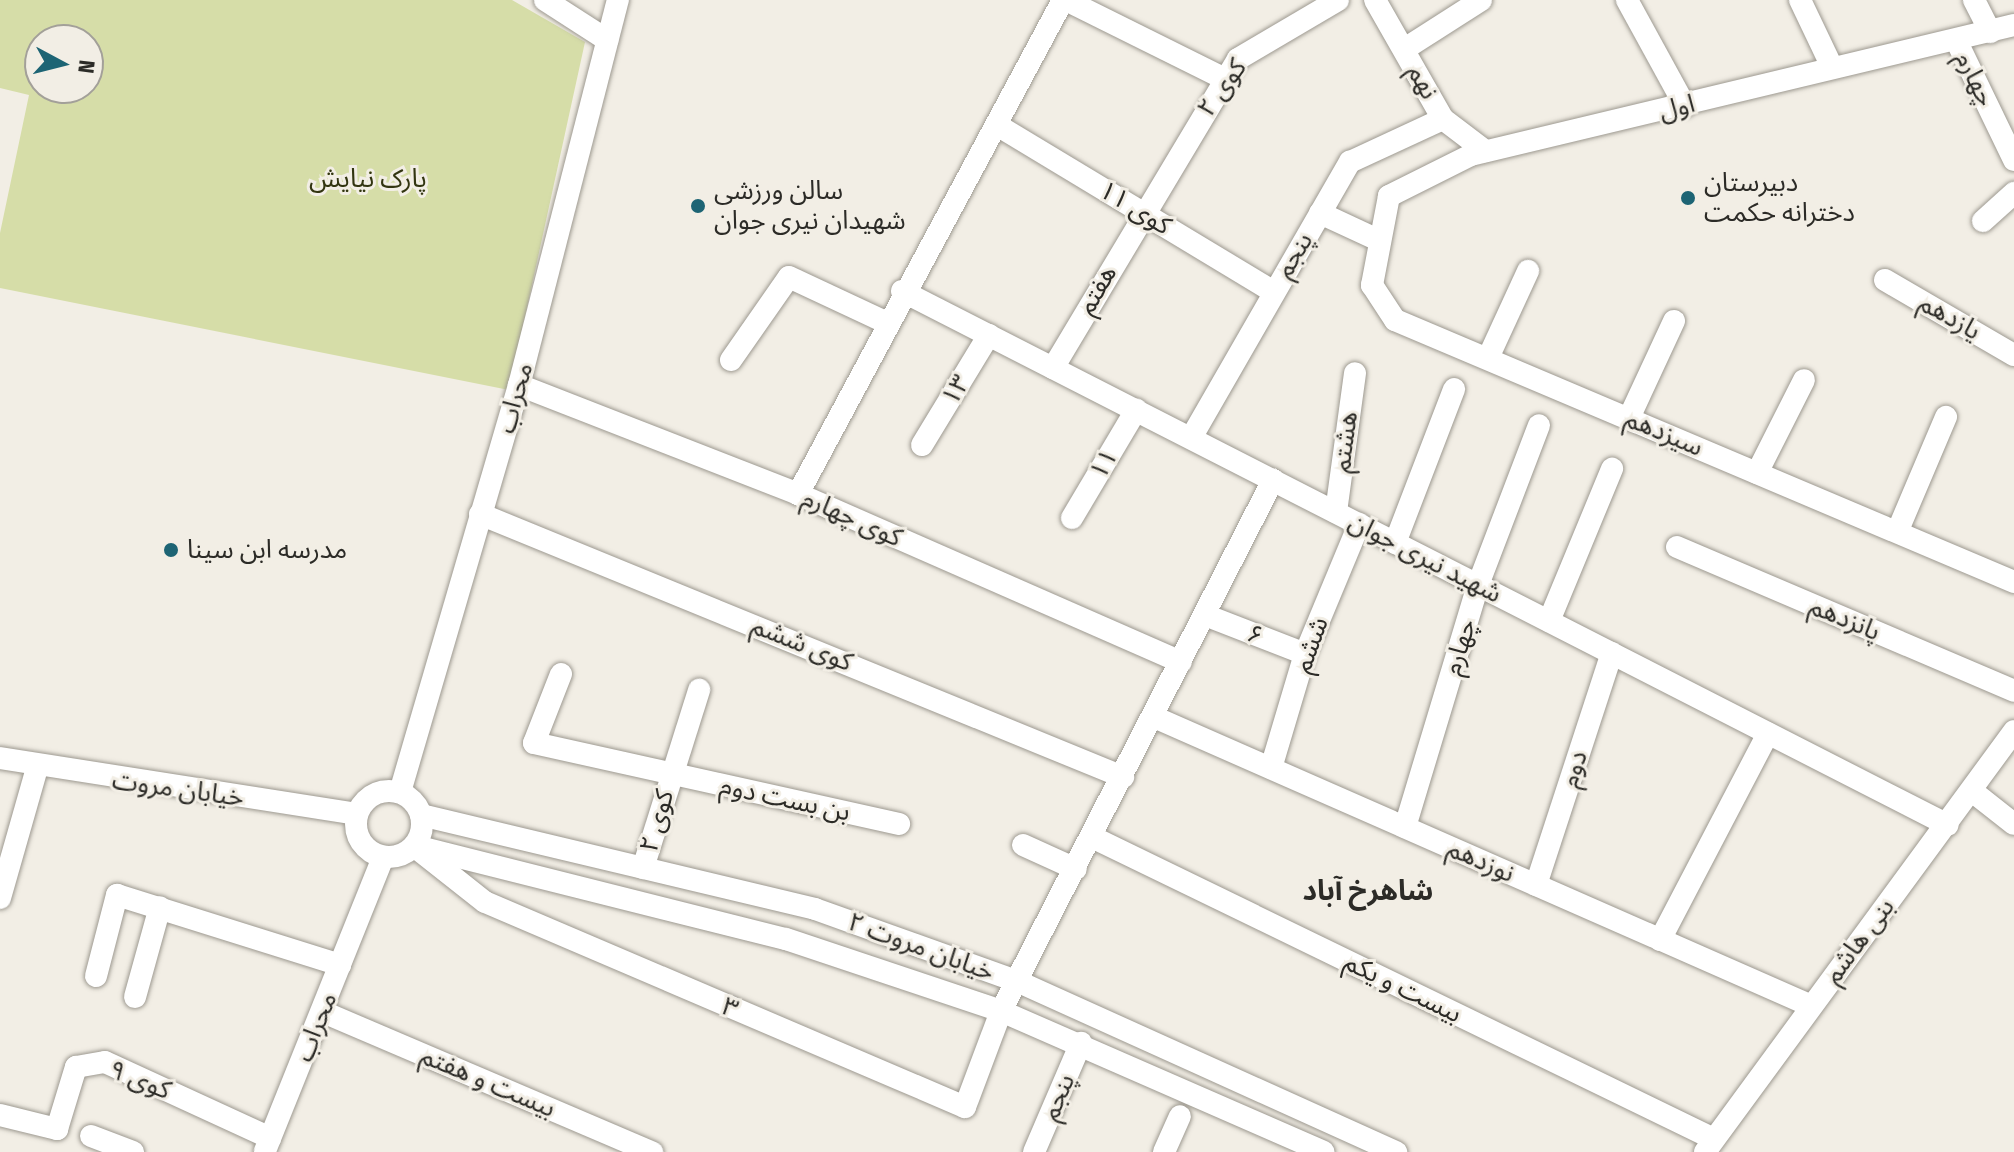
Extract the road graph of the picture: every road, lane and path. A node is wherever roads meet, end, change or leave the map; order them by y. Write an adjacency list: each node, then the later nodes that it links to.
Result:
1 (545, 0): 12 (street)
2 (618, 0): 12 (street, محراب)
3 (1064, 0): 16 (street); 19 (street)
4 (1338, 0): 16 (street, کوی ۲)
5 (1375, 0): 14 (street, نهم)
6 (1481, 0): 14 (street)
7 (1627, 0): 17 (street)
8 (1800, 0): 15 (street)
9 (1974, 0): 11 (street)
10 (2014, 25): 11 (street, اول)
11 (1990, 32): 13 (street, اول)
12 (607, 40): 40 (street, محراب)
13 (1957, 42): 15 (street, اول); 21 (street, چهارم)
14 (1406, 48): 18 (street, نهم)
15 (1832, 67): 17 (street, اول)
16 (1225, 79): 23 (street, کوی ۲)
17 (1685, 106): 20 (street, اول)
18 (1443, 119): 20 (street, نهم); 24 (street, پنجم)
19 (997, 125): 23 (street, کوی ۱۱); 29 (street)
20 (1485, 151): 26 (street, اول)
21 (2014, 160)
22 (2014, 193): 25 (street)
23 (1142, 212): 30 (street, کوی ۱۱); 37 (street, هفتم)
24 (1320, 213): 26 (street); 30 (street, پنجم)
25 (1983, 221)
26 (1376, 239): 35 (street, سیزدهم)
27 (1528, 271): 35 (street)
28 (1885, 280): 34 (street, یازدهم)
29 (902, 291): 32 (street); 33 (street, شهید نیری جوان)
30 (1272, 291): 46 (street, پنجم)
31 (1674, 321): 44 (street)
32 (887, 323): 36 (street); 51 (street)
33 (989, 335): 37 (street, شهید نیری جوان); 47 (street, ۱۳)
34 (2014, 355)
35 (1488, 358): 44 (street, سیزدهم)
36 (731, 360)
37 (1053, 368): 42 (street, شهید نیری جوان)
38 (1355, 373): 52 (street, هشتم)
39 (1804, 380): 49 (street)
40 (519, 385): 51 (street, کوی چهارم); 53 (street, محراب)
41 (1454, 389): 57 (street)
42 (1136, 410): 46 (street, شهید نیری جوان); 54 (street, ۱۱)
43 (1946, 417): 56 (street)
44 (1629, 418): 49 (street, سیزدهم)
45 (1539, 425): 60 (street, چهارم)
46 (1191, 438): 50 (street, شهید نیری جوان)
47 (922, 445)
48 (1612, 469): 62 (street)
49 (1757, 473): 56 (street, سیزدهم)
50 (1273, 480): 52 (street, شهید نیری جوان); 61 (street)
51 (798, 494): 65 (street, کوی چهارم)
52 (1336, 512): 55 (street, شهید نیری جوان)
53 (480, 514): 76 (street, کوی ششم); 78 (street, محراب)
54 (1072, 518)
55 (1359, 524): 57 (street, شهید نیری جوان); 64 (street, ششم)
56 (1898, 530): 59 (street, سیزدهم)
57 (1395, 543): 60 (street, شهید نیری جوان)
58 (1677, 547): 68 (street, پانزدهم)
59 (2014, 582)
60 (1478, 585): 62 (street, شهید نیری جوان); 84 (street, چهارم)
61 (1205, 615): 64 (street, ۶); 65 (street)
62 (1549, 621): 63 (street, شهید نیری جوان)
63 (1612, 653): 71 (street, شهید نیری جوان); 91 (street, دوم)
64 (1305, 654): 74 (street, ششم)
65 (1181, 662): 69 (street)
66 (561, 674): 75 (street, بن بست دوم)
67 (699, 690): 75 (street, کوی ۲)
68 (2014, 691)
69 (1154, 717): 74 (street, نوزدهم); 76 (street)
70 (2014, 731): 77 (street, بنی هاشم)
71 (1768, 733): 83 (street, شهید نیری جوان); 94 (street)
72 (0, 758): 73 (street, خیابان مروت)
73 (37, 768): 79 (street, خیابان مروت); 92 (street)
74 (1271, 768): 84 (street, نوزدهم)
75 (670, 774): 81 (street, بن بست دوم); 89 (street, کوی ۲)
76 (1123, 777): 85 (street)
77 (1972, 791): 82 (street); 83 (street, بنی هاشم)
78 (400, 792): 79 (street); 80 (street)
79 (357, 814): 88 (street)
80 (421, 815): 87 (street); 89 (street, خیابان مروت ۲)
81 (899, 824)
82 (2014, 824)
83 (1948, 825): 99 (street, بنی هاشم)
84 (1405, 827): 91 (street, نوزدهم)
85 (1092, 837): 90 (street); 107 (street, بیست و یکم)
86 (1023, 845): 90 (street)
87 (414, 846): 88 (street); 100 (street, خیابان مروت ۲); 100 (street, ۳)
88 (383, 857): 95 (street, محراب)
89 (643, 868): 97 (street, خیابان مروت ۲)
90 (1076, 869): 97 (street)
91 (1536, 885): 94 (street, نوزدهم)
92 (0, 898)
93 (160, 907): 95 (street); 96 (street); 98 (street)
94 (1660, 940): 99 (street, نوزدهم)
95 (340, 965): 101 (street, محراب)
96 (96, 976)
97 (1019, 982): 100 (street); 113 (street, خیابان مروت ۲)
98 (135, 997)
99 (1809, 1005): 107 (street, بنی هاشم)
100 (1001, 1011): 102 (street, خیابان مروت ۲)
101 (323, 1012): 106 (street, محراب); 109 (street, بیست و هفتم)
102 (1081, 1043): 110 (street, پنجم); 112 (street, خیابان مروت ۲)
103 (0, 1115): 106 (street, کوی ۹)
104 (1180, 1116): 111 (street)
105 (91, 1136): 108 (street)
106 (267, 1145)
107 (1710, 1146)
108 (133, 1152)
109 (652, 1152)
110 (1034, 1152)
111 (1164, 1152)
112 (1323, 1152)
113 (1396, 1152)

